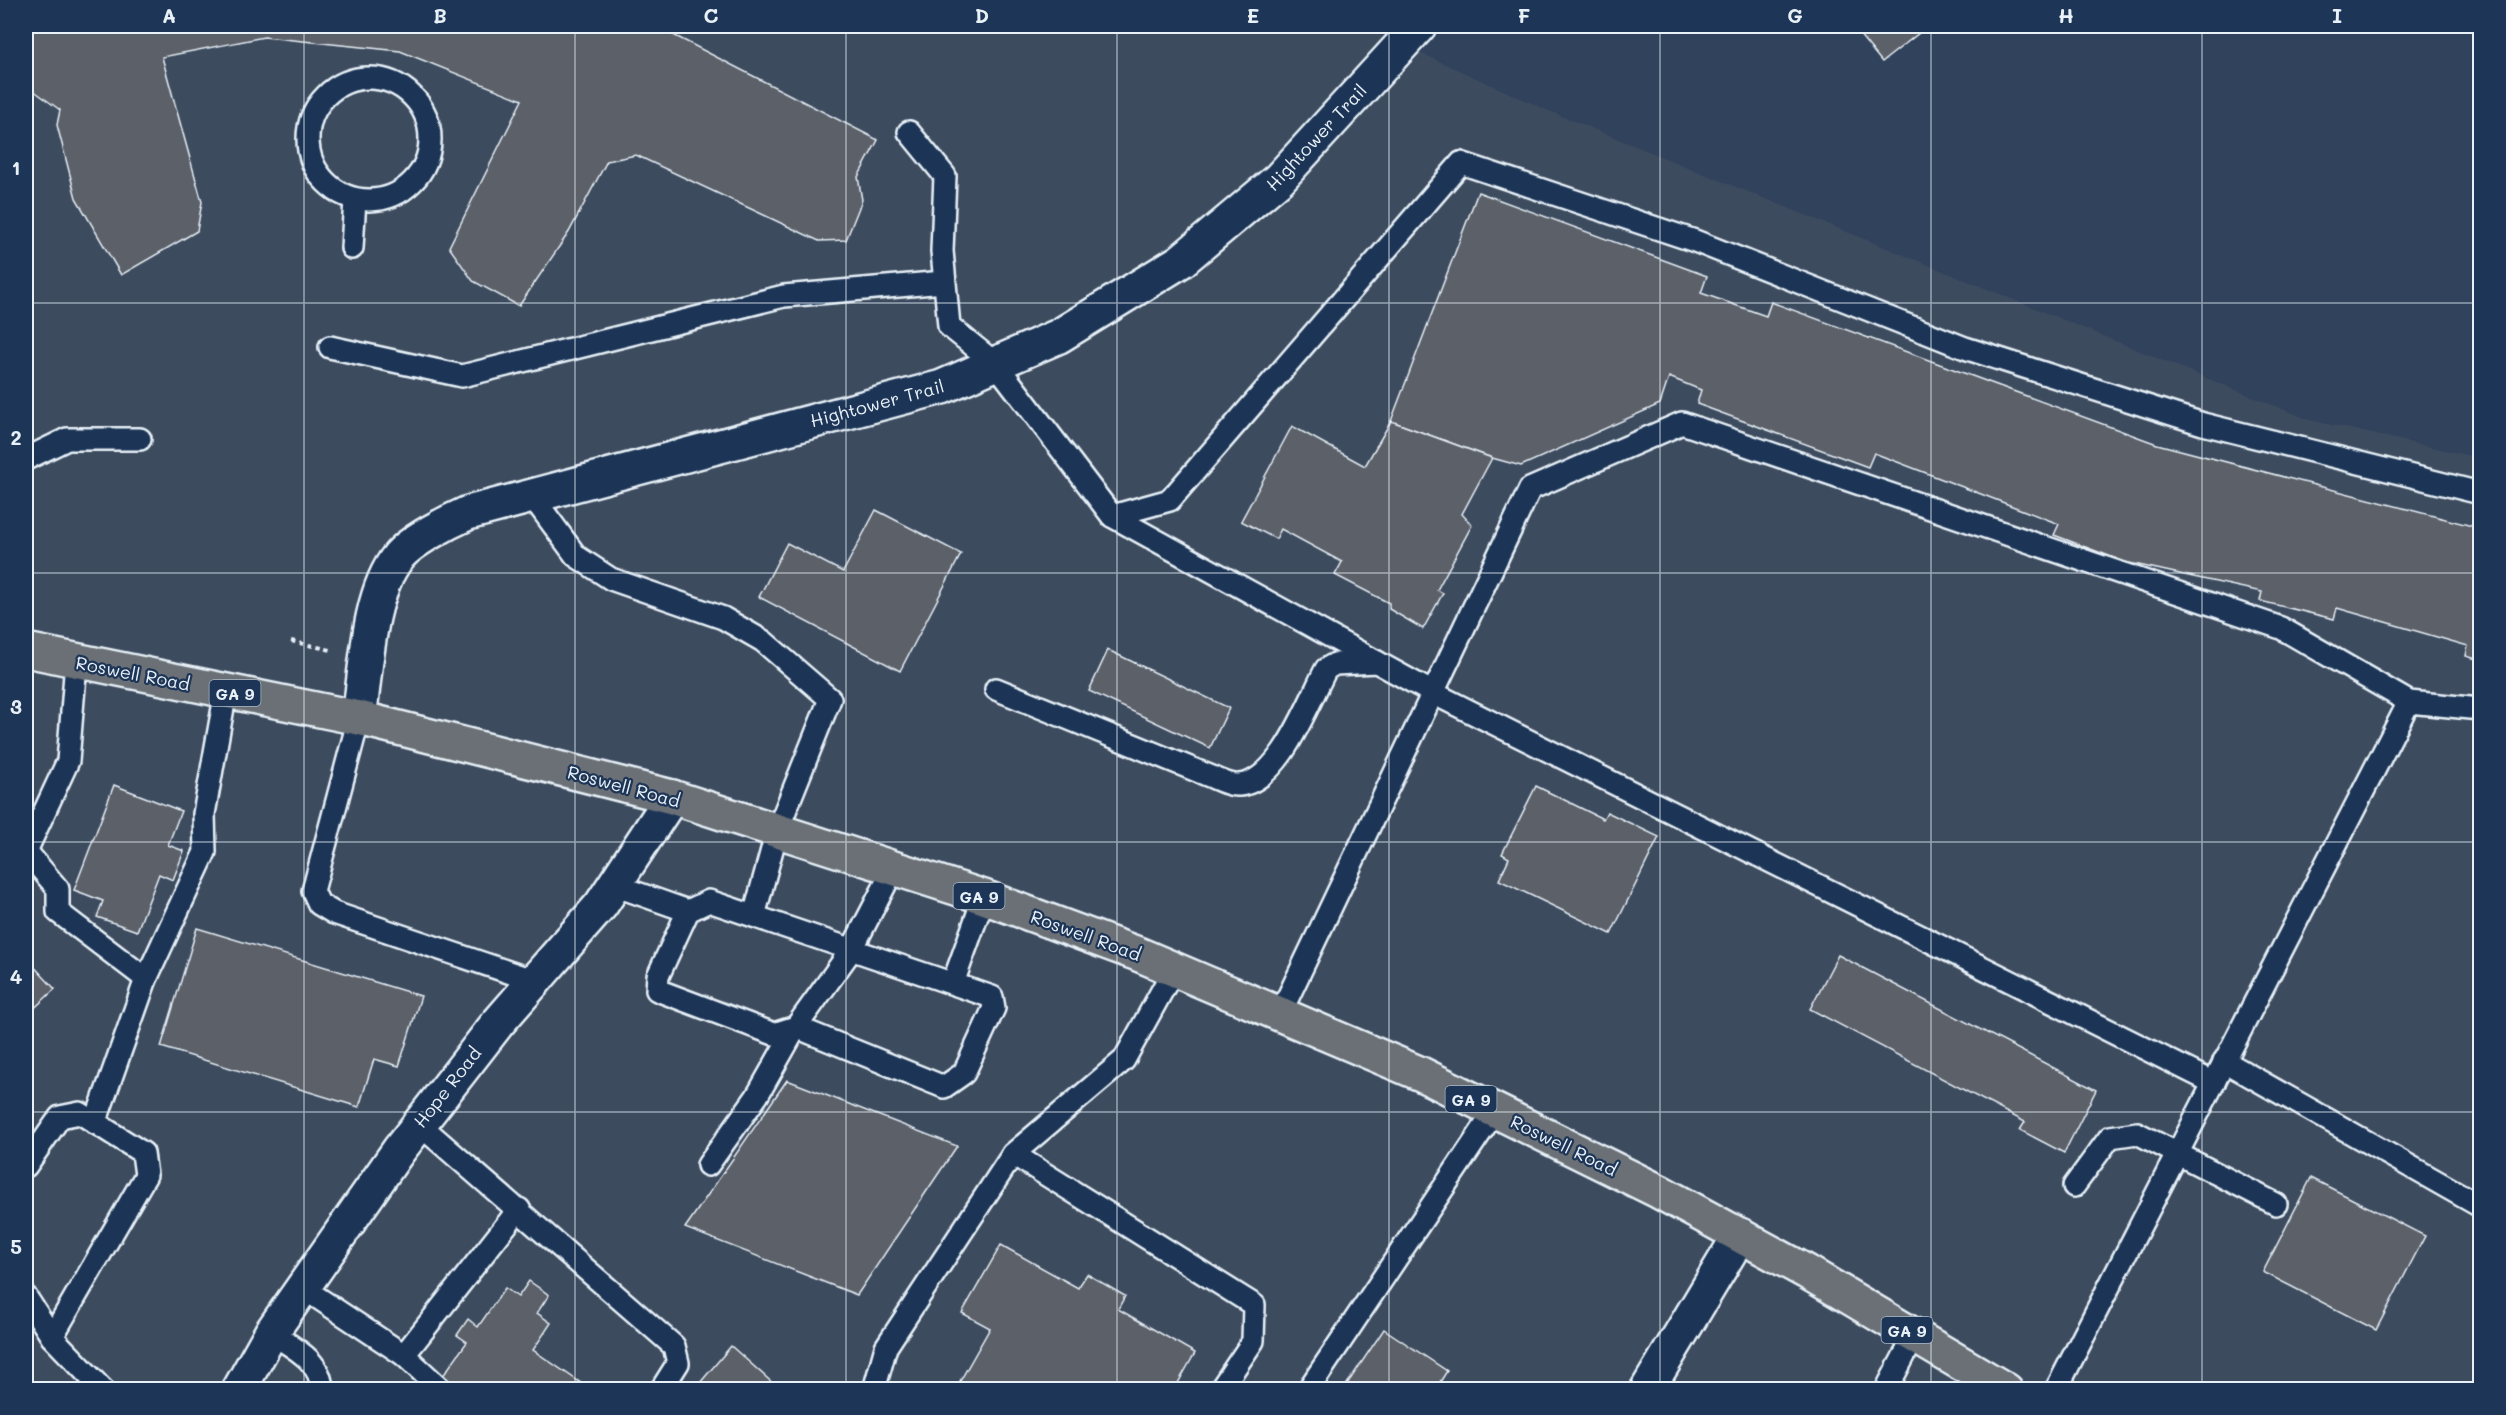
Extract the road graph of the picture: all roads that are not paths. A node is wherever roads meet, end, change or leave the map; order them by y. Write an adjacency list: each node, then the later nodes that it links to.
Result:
1 (1419, 26): 7 (street, Hightower Trail)
2 (909, 132): 5 (lane)
3 (355, 199): 3 (lane); 4 (lane)
4 (352, 248)
5 (944, 282): 6 (lane); 7 (lane)
6 (330, 347)
7 (996, 364): 11 (street, Hightower Trail); 12 (lane)
8 (140, 439): 9 (lane)
9 (26, 459)
10 (2481, 493): 12 (lane)
11 (532, 496): 21 (street, Hightower Trail); 23 (lane)
12 (1112, 516): 15 (lane)
13 (26, 650): 14 (main road, Roswell Road / GA 9)
14 (76, 662): 17 (main road, Roswell Road / GA 9); 24 (lane)
15 (1378, 662): 16 (lane); 18 (lane)
16 (996, 689)
17 (226, 691): 21 (main road, Roswell Road / GA 9); 32 (lane)
18 (1433, 693): 19 (lane); 35 (lane); 38 (lane)
19 (2409, 702): 20 (lane); 37 (lane)
20 (2481, 709)
21 (359, 718): 22 (main road, Roswell Road / GA 9); 33 (lane)
22 (672, 797): 23 (main road, Roswell Road / GA 9); 26 (street, Hope Road)
23 (777, 831): 25 (main road, Roswell Road / GA 9); 29 (lane)
24 (26, 851): 32 (lane)
25 (894, 868): 27 (main road, Roswell Road / GA 9); 30 (lane)
26 (614, 885): 28 (lane); 33 (street, Hope Road)
27 (984, 897): 31 (main road, Roswell Road / GA 9); 34 (lane)
28 (688, 911): 29 (lane); 36 (lane)
29 (754, 916): 30 (lane)
30 (852, 949): 34 (lane); 36 (lane)
31 (1174, 969): 35 (main road, Roswell Road / GA 9); 43 (lane)
32 (146, 979): 40 (lane)
33 (535, 981): 41 (street, Hope Road)
34 (953, 984): 36 (lane)
35 (1280, 1014): 39 (main road, Roswell Road / GA 9)
36 (796, 1028): 44 (lane)
37 (2224, 1061): 38 (lane); 48 (lane)
38 (2214, 1083): 42 (lane)
39 (1495, 1111): 50 (main road, Roswell Road / GA 9); 64 (lane)
40 (88, 1118): 45 (lane); 55 (lane)
41 (419, 1124): 49 (lane); 51 (street, Hope Road)
42 (2177, 1153): 46 (lane); 47 (lane); 68 (lane)
43 (1013, 1154): 62 (lane); 63 (lane)
44 (708, 1165)
45 (26, 1166)
46 (2074, 1186)
47 (2276, 1204)
48 (2481, 1206)
49 (519, 1209): 56 (lane); 61 (lane)
50 (1740, 1234): 54 (main road, Roswell Road / GA 9); 65 (street)
51 (303, 1288): 53 (street, Hope Road); 56 (lane)
52 (26, 1297): 55 (lane)
53 (271, 1334): 58 (street, Hope Road); 59 (lane)
54 (1915, 1335): 66 (lane); 67 (main road, Roswell Road / GA 9)
55 (52, 1337): 57 (lane)
56 (404, 1355): 60 (lane)
57 (103, 1389)
58 (239, 1389)
59 (322, 1389)
60 (442, 1389)
61 (662, 1389)
62 (874, 1389)
63 (1220, 1389)
64 (1308, 1389)
65 (1647, 1389)
66 (1886, 1389)
67 (2006, 1389)
68 (2055, 1389)

